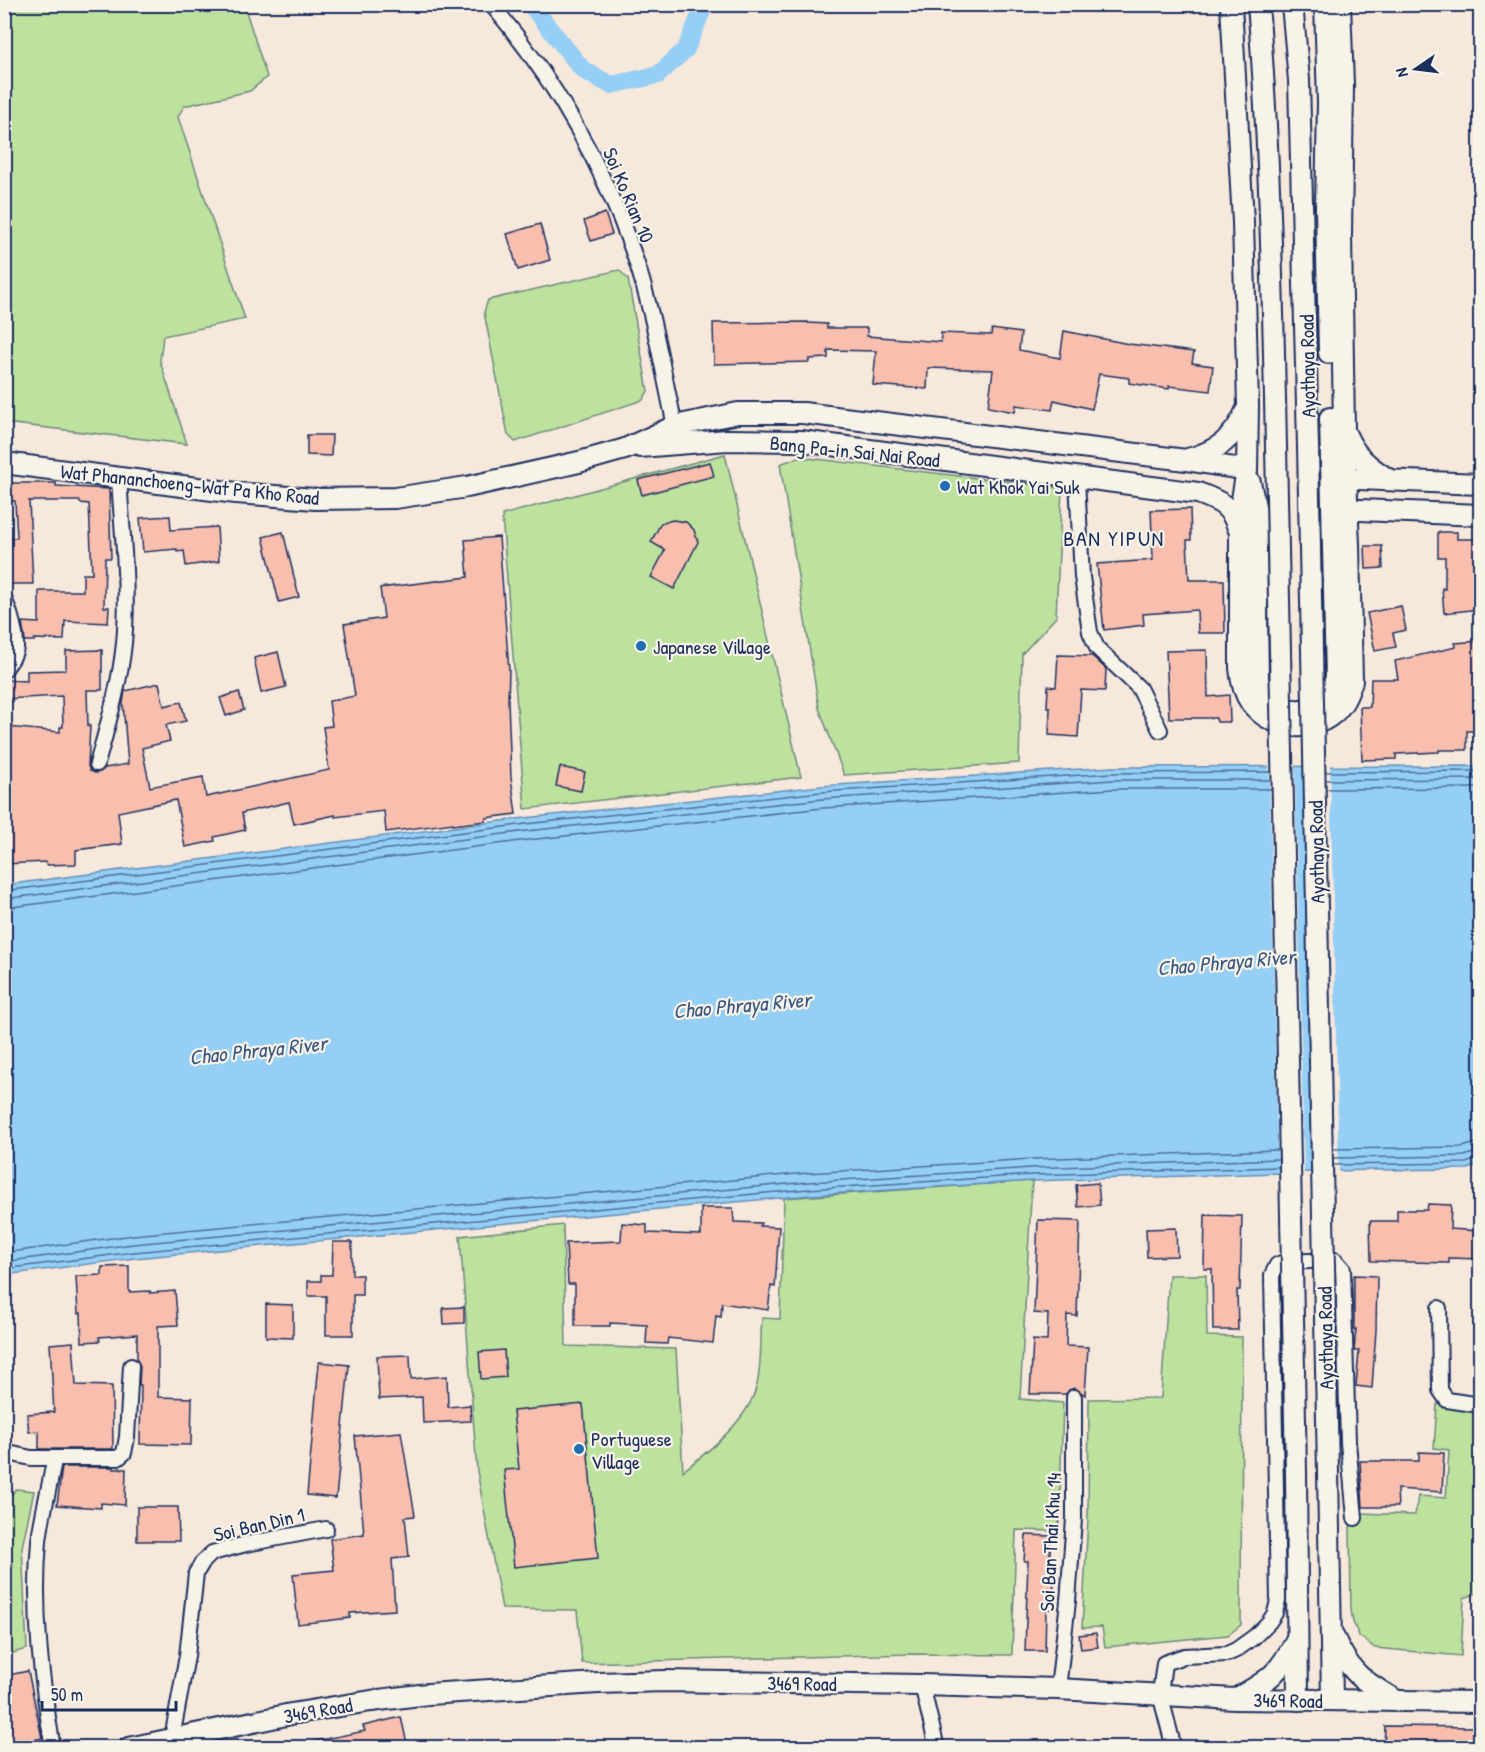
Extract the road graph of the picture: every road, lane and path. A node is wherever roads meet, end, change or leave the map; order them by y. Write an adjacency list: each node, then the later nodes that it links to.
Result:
1 (491, 4): 9 (street, Soi Ko Rian 10)
2 (1231, 4): 7 (main road)
3 (1256, 4): 7 (main road); 39 (main road, Ayothaya Road, bridge)
4 (1292, 4): 38 (main road, Ayothaya Road, bridge)
5 (1325, 4): 18 (main road)
6 (1340, 4): 10 (main road, Ayothaya Road)
7 (1237, 87): 8 (main road)
8 (1248, 405): 12 (main road); 14 (main road)
9 (675, 426): 11 (main road, Bang Pa-in Sai Nai Road); 12 (main road, Bang Pa-in Sai Nai Road)
10 (1344, 429): 18 (main road, Ayothaya Road); 19 (main road)
11 (626, 449): 15 (main road, Bang Pa-in Sai Nai Road); 17 (main road, Bang Pa-in Sai Nai Road)
12 (1186, 460): 14 (main road, Bang Pa-in Sai Nai Road)
13 (4, 463): 16 (main road, Wat Phananchoeng-Wat Pa Kho Road)
14 (1247, 470): 21 (main road, Bang Pa-in Sai Nai Road); 24 (main road, Bang Pa-in Sai Nai Road)
15 (517, 476): 16 (main road, Wat Phananchoeng-Wat Pa Kho Road)
16 (119, 477): 29 (street)
17 (1077, 479): 24 (main road, Bang Pa-in Sai Nai Road); 28 (street)
18 (1339, 479): 19 (main road); 21 (main road, Bang Pa-in Sai Nai Road)
19 (1391, 481): 20 (main road)
20 (1480, 484)
21 (1340, 509): 22 (main road); 25 (main road, Bang Pa-in Sai Nai Road)
22 (1398, 511): 23 (main road); 25 (main road)
23 (1480, 515)
24 (1240, 535): 25 (main road, Bang Pa-in Sai Nai Road)
25 (1349, 545)
26 (4, 600): 27 (street)
27 (4, 670)
28 (1160, 730)
29 (97, 764)
30 (1439, 1308): 33 (street)
31 (131, 1366): 35 (street)
32 (1074, 1397): 41 (street, Soi Ban Thai Khu 14)
33 (1480, 1405)
34 (4, 1452): 35 (street)
35 (54, 1460): 49 (street)
36 (1355, 1518): 42 (street)
37 (326, 1529): 48 (street, Soi Ban Din 1)
38 (1331, 1631): 45 (main road, Ayothaya Road); 46 (main road)
39 (1299, 1634): 43 (main road); 44 (main road, Ayothaya Road)
40 (922, 1685): 41 (main road, 3469 Road); 48 (main road, 3469 Road); 51 (street)
41 (1058, 1689): 42 (main road, 3469 Road)
42 (1160, 1694): 43 (main road, 3469 Road); 52 (street)
43 (1235, 1699): 44 (main road, 3469 Road)
44 (1298, 1700): 45 (main road, 3469 Road)
45 (1332, 1700): 46 (main road, 3469 Road)
46 (1398, 1701): 47 (main road, 3469 Road)
47 (1480, 1702)
48 (172, 1738): 50 (main road, 3469 Road)
49 (53, 1748)
50 (129, 1748)
51 (938, 1748)
52 (1174, 1748)

